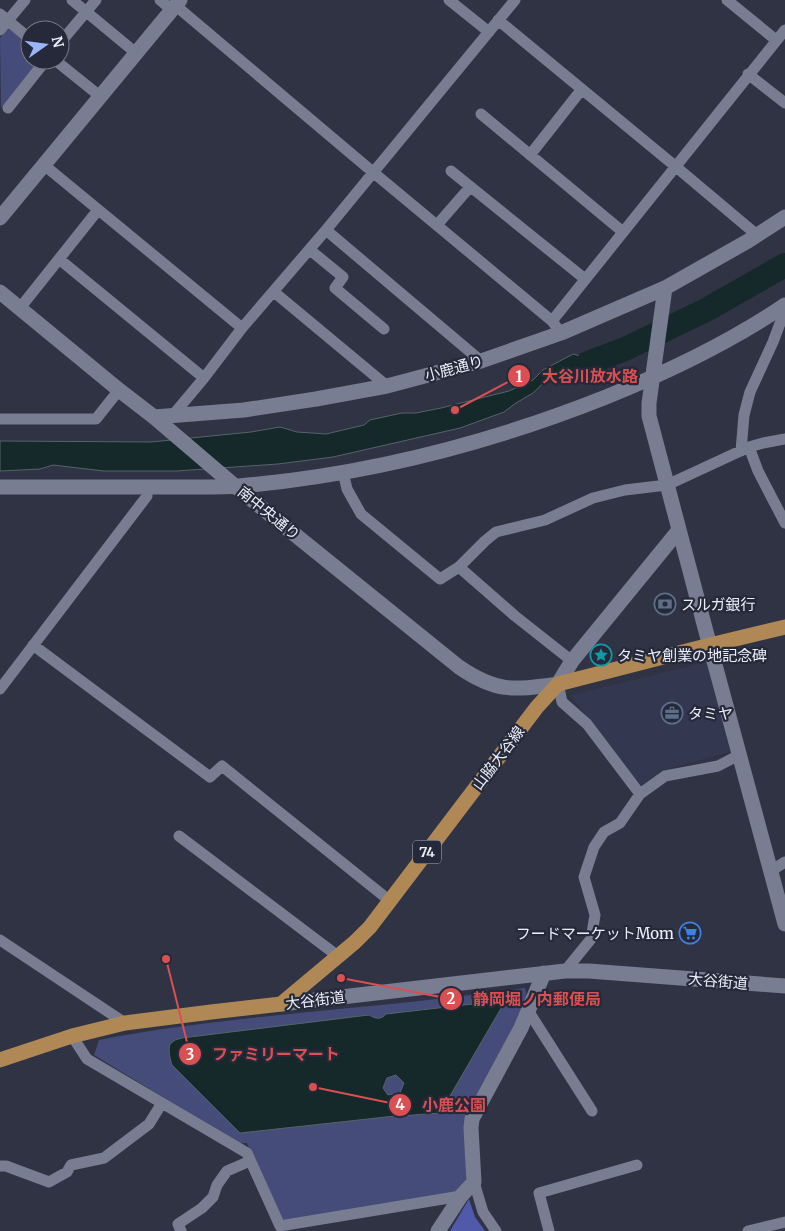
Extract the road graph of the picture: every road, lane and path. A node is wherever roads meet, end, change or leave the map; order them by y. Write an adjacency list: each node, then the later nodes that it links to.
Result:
1 (25, 0): 9 (street)
2 (72, 0): 8 (street)
3 (96, 0): 8 (street)
4 (449, 0): 15 (street)
5 (515, 0): 10 (street)
6 (727, 0): 16 (street)
7 (172, 4): 17 (street); 30 (street)
8 (86, 12): 14 (street); 17 (street)
9 (4, 18): 11 (street); 13 (street)
10 (498, 20): 15 (street); 21 (street)
11 (0, 30)
12 (785, 30): 16 (street)
13 (20, 31)
14 (70, 31)
15 (489, 32): 30 (street)
16 (776, 40): 20 (street)
17 (136, 53): 22 (street)
18 (38, 70): 24 (street)
19 (68, 70): 22 (street)
20 (748, 74): 23 (street); 28 (street)
21 (582, 89): 26 (street); 28 (street)
22 (101, 97): 27 (street)
23 (785, 103)
24 (8, 108)
25 (481, 114): 26 (street)
26 (530, 155): 37 (street)
27 (44, 165): 32 (street); 34 (street)
28 (675, 166): 37 (street); 38 (street)
29 (451, 171): 31 (street)
30 (374, 173): 35 (street); 36 (street)
31 (470, 187): 35 (street); 41 (street)
32 (98, 210): 40 (street); 49 (street)
33 (785, 217): 38 (street, 小鹿通り)
34 (0, 218)
35 (437, 225): 48 (street)
36 (326, 230): 39 (street); 52 (street)
37 (623, 232): 41 (street)
38 (757, 236): 42 (street, 小鹿通り)
39 (310, 250): 44 (street); 50 (street)
40 (59, 259): 46 (street); 54 (street)
41 (585, 279): 48 (street)
42 (664, 288): 51 (street, 小鹿通り); 53 (street)
43 (0, 292): 46 (street, 南中央通り)
44 (274, 292): 49 (street); 55 (street)
45 (785, 306): 53 (street)
46 (20, 308): 56 (street, 南中央通り)
47 (785, 310): 61 (street)
48 (552, 321): 51 (street)
49 (242, 328): 54 (street)
50 (384, 329)
51 (561, 333): 52 (street, 小鹿通り)
52 (481, 361): 55 (street, 小鹿通り)
53 (652, 377): 62 (street); 63 (street)
54 (204, 378): 57 (street)
55 (387, 386): 57 (street, 小鹿通り)
56 (119, 390): 58 (street, 南中央通り); 59 (street)
57 (173, 415): 58 (street, 小鹿通り)
58 (154, 417): 64 (street, 南中央通り)
59 (0, 419)
60 (785, 439): 61 (street)
61 (745, 449): 63 (street); 67 (street)
62 (343, 472): 64 (street); 69 (street)
63 (667, 484): 68 (street); 69 (street)
64 (236, 486): 66 (street); 74 (street, 南中央通り)
65 (0, 487): 66 (street)
66 (147, 488): 71 (street)
67 (785, 523)
68 (679, 530): 72 (street); 73 (street)
69 (460, 567): 73 (street)
70 (785, 627): 72 (main road)
71 (33, 645): 75 (street); 81 (street)
72 (710, 645): 74 (main road); 76 (street)
73 (572, 661): 74 (street)
74 (558, 684): 77 (street); 81 (main road, 山脇大谷線 / 74)
75 (1, 685)
76 (739, 755): 77 (street); 80 (street)
77 (640, 794): 85 (street)
78 (179, 836): 84 (street)
79 (785, 862): 80 (street)
80 (771, 870): 82 (street)
81 (390, 901): 84 (main road, 山脇大谷線 / 74)
82 (785, 924)
83 (0, 940): 90 (street)
84 (338, 957): 88 (main road, 山脇大谷線 / 74)
85 (566, 971): 86 (street, 大谷街道); 87 (street, 大谷街道)
86 (544, 974): 88 (street, 大谷街道); 89 (street)
87 (785, 986)
88 (281, 1004): 90 (main road, 大谷街道)
89 (529, 1012): 94 (street); 98 (street)
90 (125, 1023): 91 (main road, 大谷街道)
91 (72, 1036): 92 (main road, 大谷街道); 93 (street)
92 (4, 1055)
93 (162, 1103): 95 (street); 97 (street)
94 (592, 1111)
95 (250, 1161): 99 (street); 101 (street)
96 (637, 1165): 104 (street)
97 (0, 1166)
98 (474, 1182): 99 (street); 103 (street)
99 (461, 1196): 102 (street)
100 (785, 1222): 105 (street)
101 (181, 1231)
102 (438, 1231)
103 (496, 1231)
104 (550, 1231)
105 (748, 1231)

